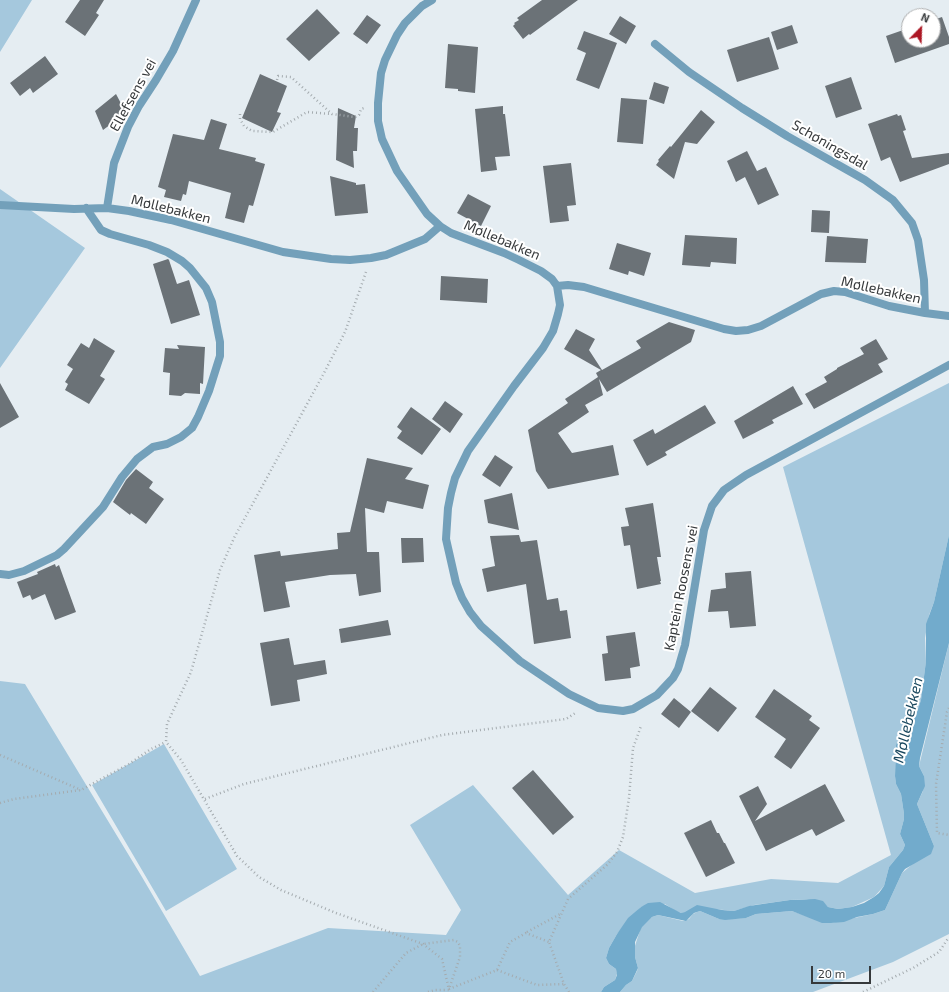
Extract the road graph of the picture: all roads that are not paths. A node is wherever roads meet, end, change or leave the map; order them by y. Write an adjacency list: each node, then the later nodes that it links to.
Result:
1 (196, 0): 6 (street, Ellefsens vei)
2 (432, 0): 7 (street)
3 (655, 44): 9 (street, Schøningsdal)
4 (0, 204): 5 (street, Møllebakken)
5 (86, 208): 6 (street, Møllebakken); 12 (street)
6 (107, 208): 7 (street, Møllebakken)
7 (440, 226): 8 (street, Møllebakken)
8 (557, 286): 9 (street, Møllebakken); 11 (street, Kaptein Roosens vei)
9 (925, 313): 10 (street, Møllebakken)
10 (949, 316)
11 (949, 365)
12 (0, 574)

